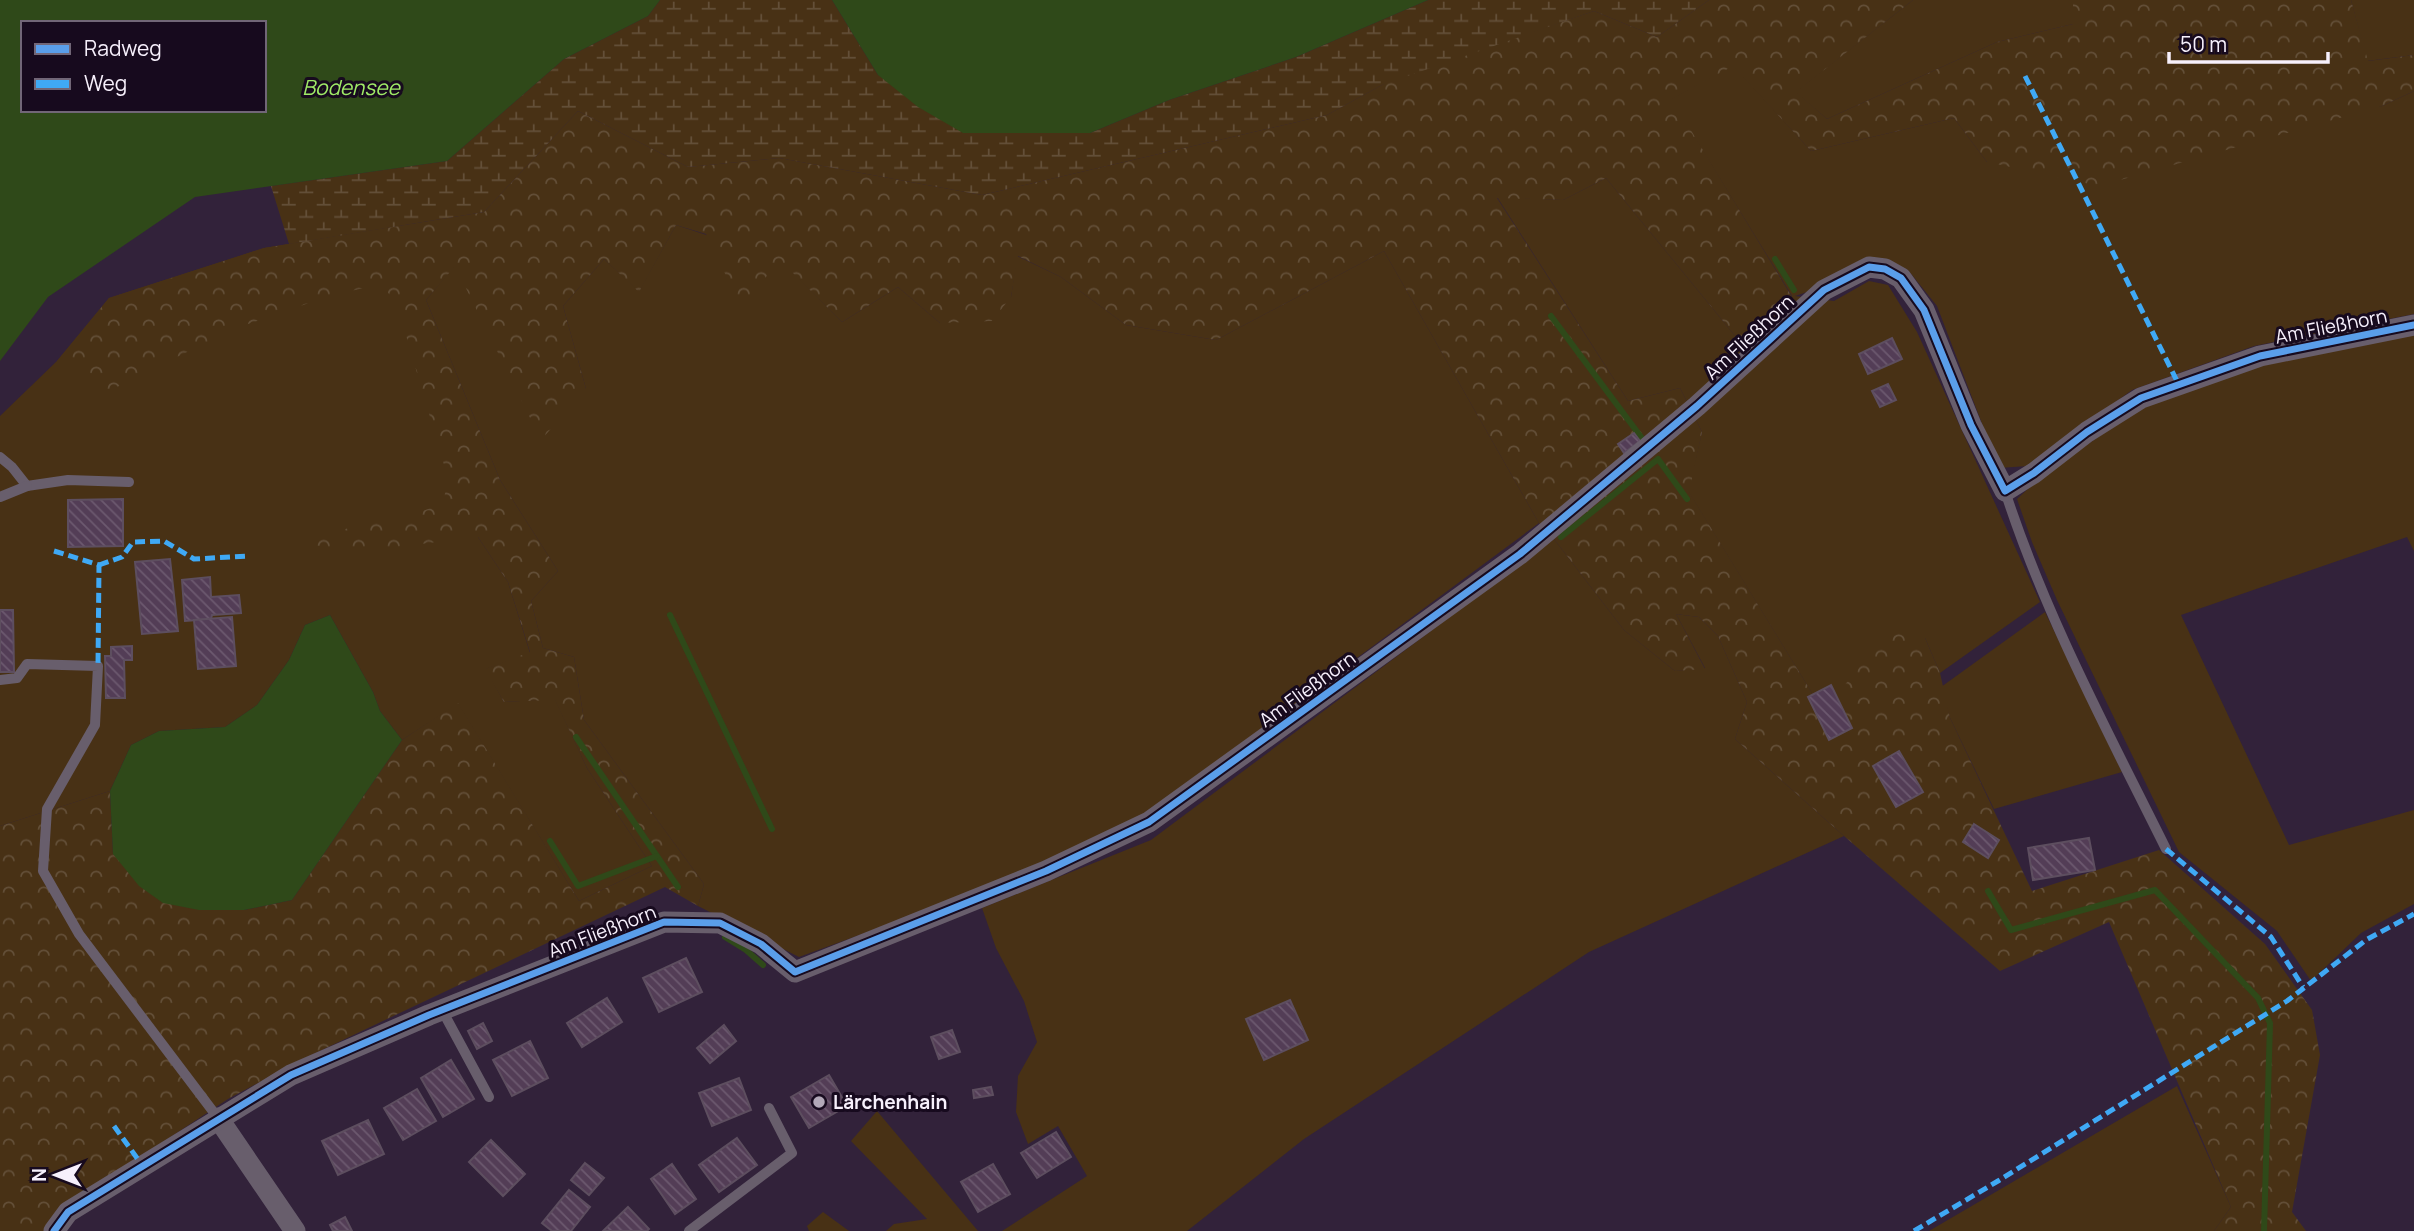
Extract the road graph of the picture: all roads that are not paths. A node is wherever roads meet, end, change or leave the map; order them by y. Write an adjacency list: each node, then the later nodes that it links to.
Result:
1 (2414, 325): 5 (street, Am Fließhorn)
2 (0, 457): 4 (lane)
3 (129, 482): 4 (lane)
4 (27, 486): 6 (lane)
5 (2005, 491): 8 (lane); 9 (street, Am Fließhorn)
6 (0, 497)
7 (0, 680): 12 (lane)
8 (2166, 849)
9 (442, 1010): 10 (lane); 12 (street, Am Fließhorn)
10 (489, 1097)
11 (769, 1108): 15 (lane)
12 (218, 1118): 13 (street, Am Fließhorn); 14 (street)
13 (54, 1231)
14 (295, 1231)
15 (689, 1231)

